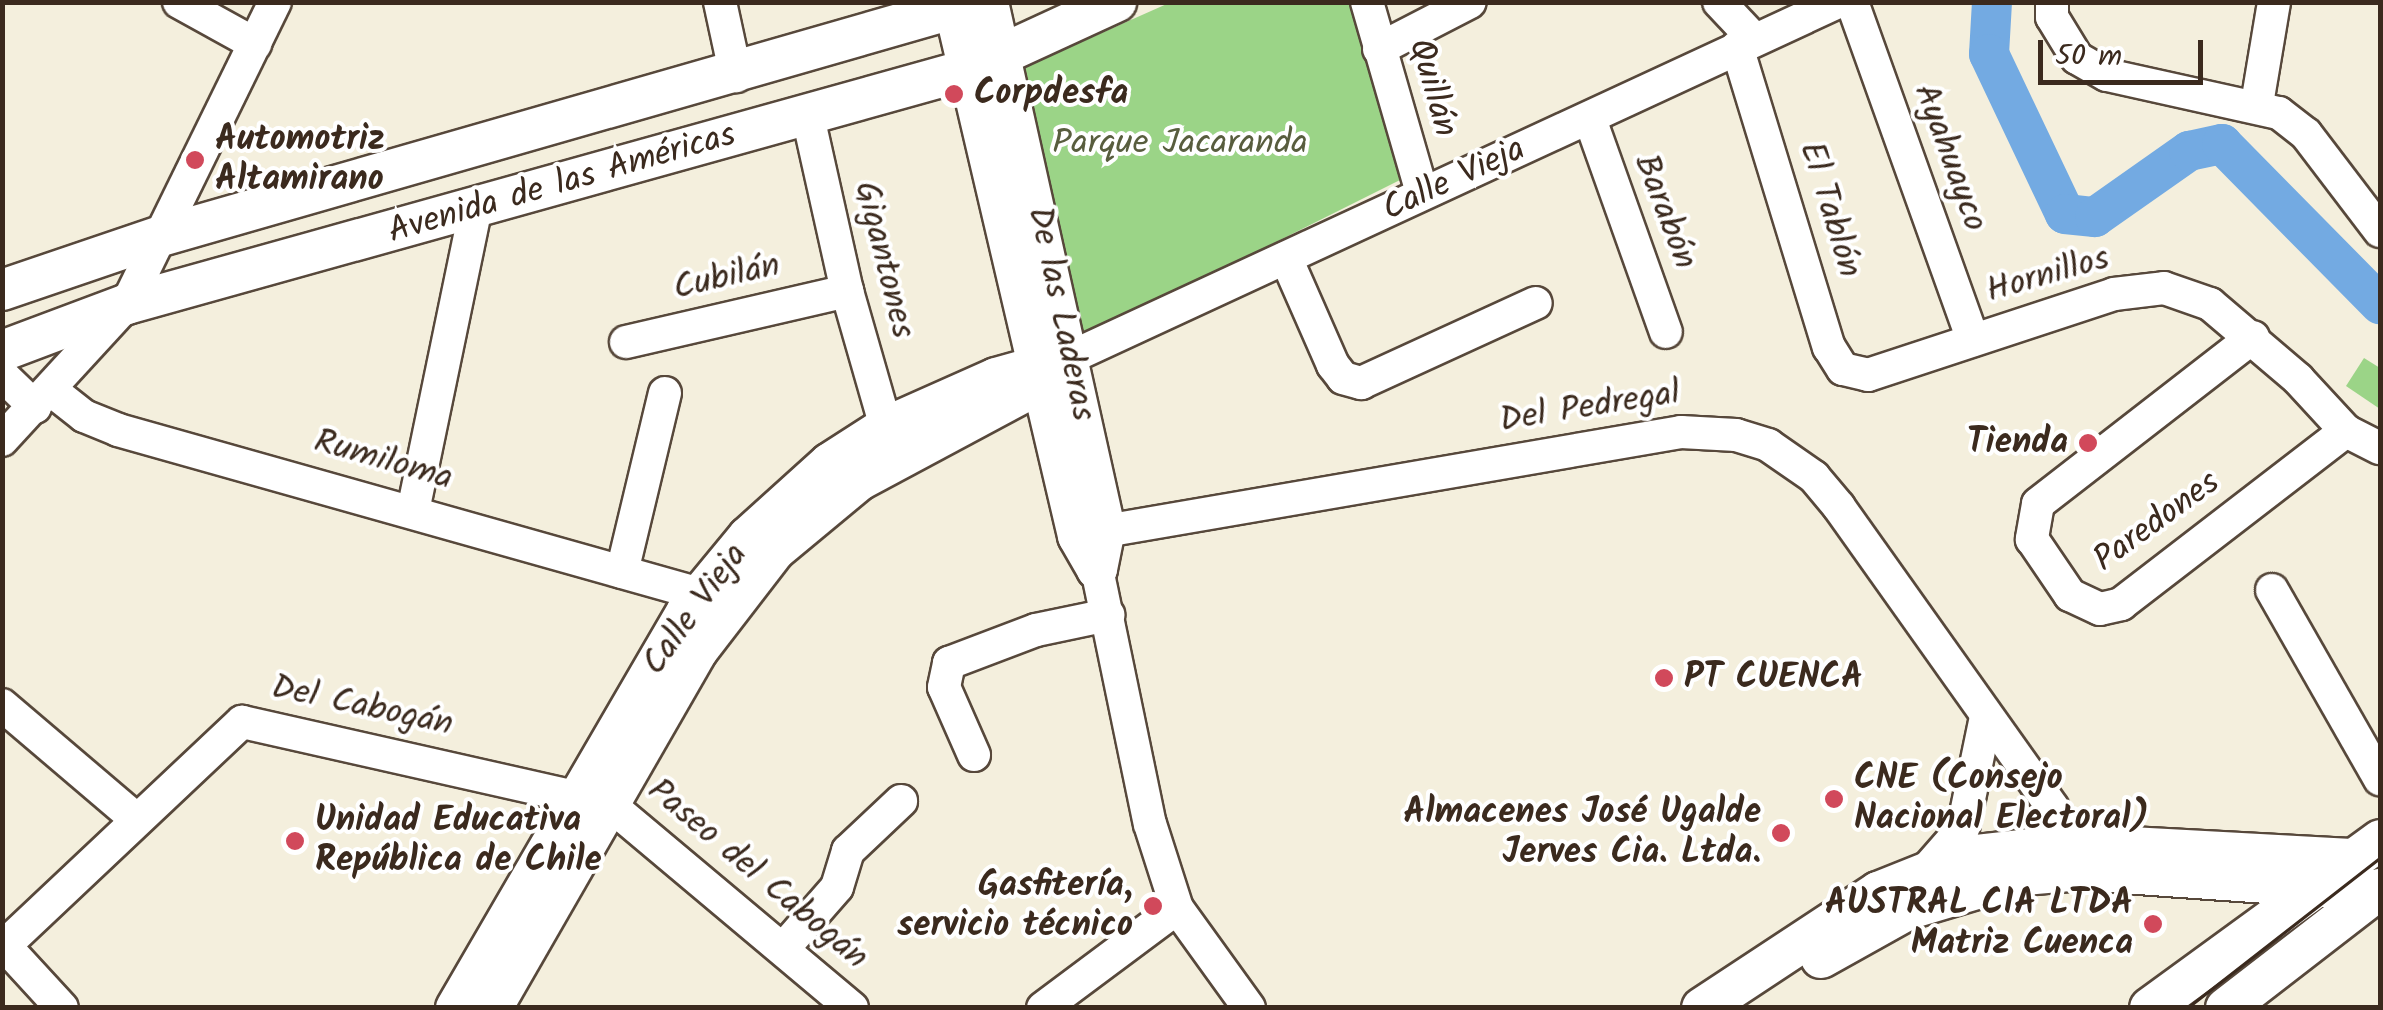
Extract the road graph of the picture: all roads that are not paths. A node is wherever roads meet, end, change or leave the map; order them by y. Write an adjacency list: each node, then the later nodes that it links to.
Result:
1 (180, 2): 14 (street)
2 (275, 2): 14 (street)
3 (720, 2): 17 (street)
4 (1116, 2): 16 (main road, Avenida de las Américas)
5 (1367, 2): 15 (street, Quillán)
6 (1470, 2): 15 (street)
7 (1719, 2): 13 (street, El Tablón)
8 (1838, 2): 13 (street, Calle Vieja)
9 (1852, 2): 32 (street, Ayahuayco)
10 (2052, 2): 18 (street)
11 (2274, 2): 18 (street)
12 (973, 5): 16 (main road, De las Laderas); 17 (main road, Avenida de las Américas)
13 (1745, 43): 20 (street, Calle Vieja); 37 (street, El Tablón)
14 (254, 44): 24 (street)
15 (1379, 49): 21 (street, Quillán)
16 (987, 62): 19 (main road, Avenida de las Américas); 35 (main road, De las Laderas)
17 (736, 76): 24 (main road, Avenida de las Américas)
18 (2258, 104): 23 (street)
19 (807, 112): 22 (main road, Avenida de las Américas); 27 (street, Gigantones)
20 (1590, 118): 21 (street, Calle Vieja); 30 (street, Barabón)
21 (1422, 193): 25 (street, Calle Vieja)
22 (475, 212): 29 (main road, Avenida de las Américas); 44 (street)
23 (2380, 232)
24 (161, 236): 26 (main road, Avenida de las Américas); 29 (street)
25 (1286, 258): 28 (street); 35 (street, Calle Vieja)
26 (2, 290)
27 (846, 291): 33 (street, Cubilán); 40 (street, Gigantones)
28 (1536, 303)
29 (127, 304): 34 (main road, Avenida de las Américas); 39 (street)
30 (1666, 332)
31 (2253, 337): 32 (street, Hornillos); 41 (street, Hornillos); 41 (street, Paredones)
32 (1972, 340): 37 (street, Hornillos)
33 (626, 342)
34 (2, 351)
35 (1050, 367): 40 (main road, Calle Vieja); 45 (main road, De las Laderas); 54 (main road, Calle Vieja)
36 (2, 375): 39 (street, Rumiloma)
37 (1868, 375)
38 (666, 393): 46 (street)
39 (43, 398): 42 (street); 44 (street, Rumiloma)
40 (886, 427): 48 (main road, Calle Vieja)
41 (2346, 431): 43 (street, Hornillos)
42 (2, 440)
43 (2380, 448)
44 (413, 510): 46 (street, Rumiloma)
45 (1093, 545): 49 (street, De las Laderas); 51 (street, Del Pedregal)
46 (622, 572): 48 (street, Rumiloma)
47 (2272, 590): 53 (street)
48 (700, 594): 54 (main road, Calle Vieja)
49 (1108, 615): 52 (street); 62 (street, De las Laderas)
50 (2, 705): 56 (street)
51 (1986, 717): 57 (street, Del Pedregal); 58 (street)
52 (974, 755)
53 (2380, 779)
54 (594, 800): 56 (street, Del Cabogán); 64 (street, Paseo del Cabogán); 68 (main road, Calle Vieja); 69 (main road, Calle Vieja)
55 (900, 802): 64 (street)
56 (137, 820): 63 (street, Del Cabogán)
57 (2078, 857): 58 (main road); 59 (main road); 60 (main road); 74 (main road)
58 (1927, 869): 73 (main road)
59 (2374, 870): 61 (main road); 66 (main road)
60 (2185, 878): 61 (main road); 65 (main road)
61 (2314, 887): 65 (main road)
62 (1177, 908): 71 (street); 72 (street, De las Laderas)
63 (4, 947): 67 (street)
64 (784, 949): 70 (street, Paseo del Cabogán)
65 (2213, 958): 75 (main road)
66 (2246, 1001)
67 (62, 1008)
68 (456, 1008)
69 (492, 1008)
70 (852, 1008)
71 (1043, 1008)
72 (1249, 1008)
73 (1702, 1008)
74 (1750, 1008)
75 (2150, 1008)

